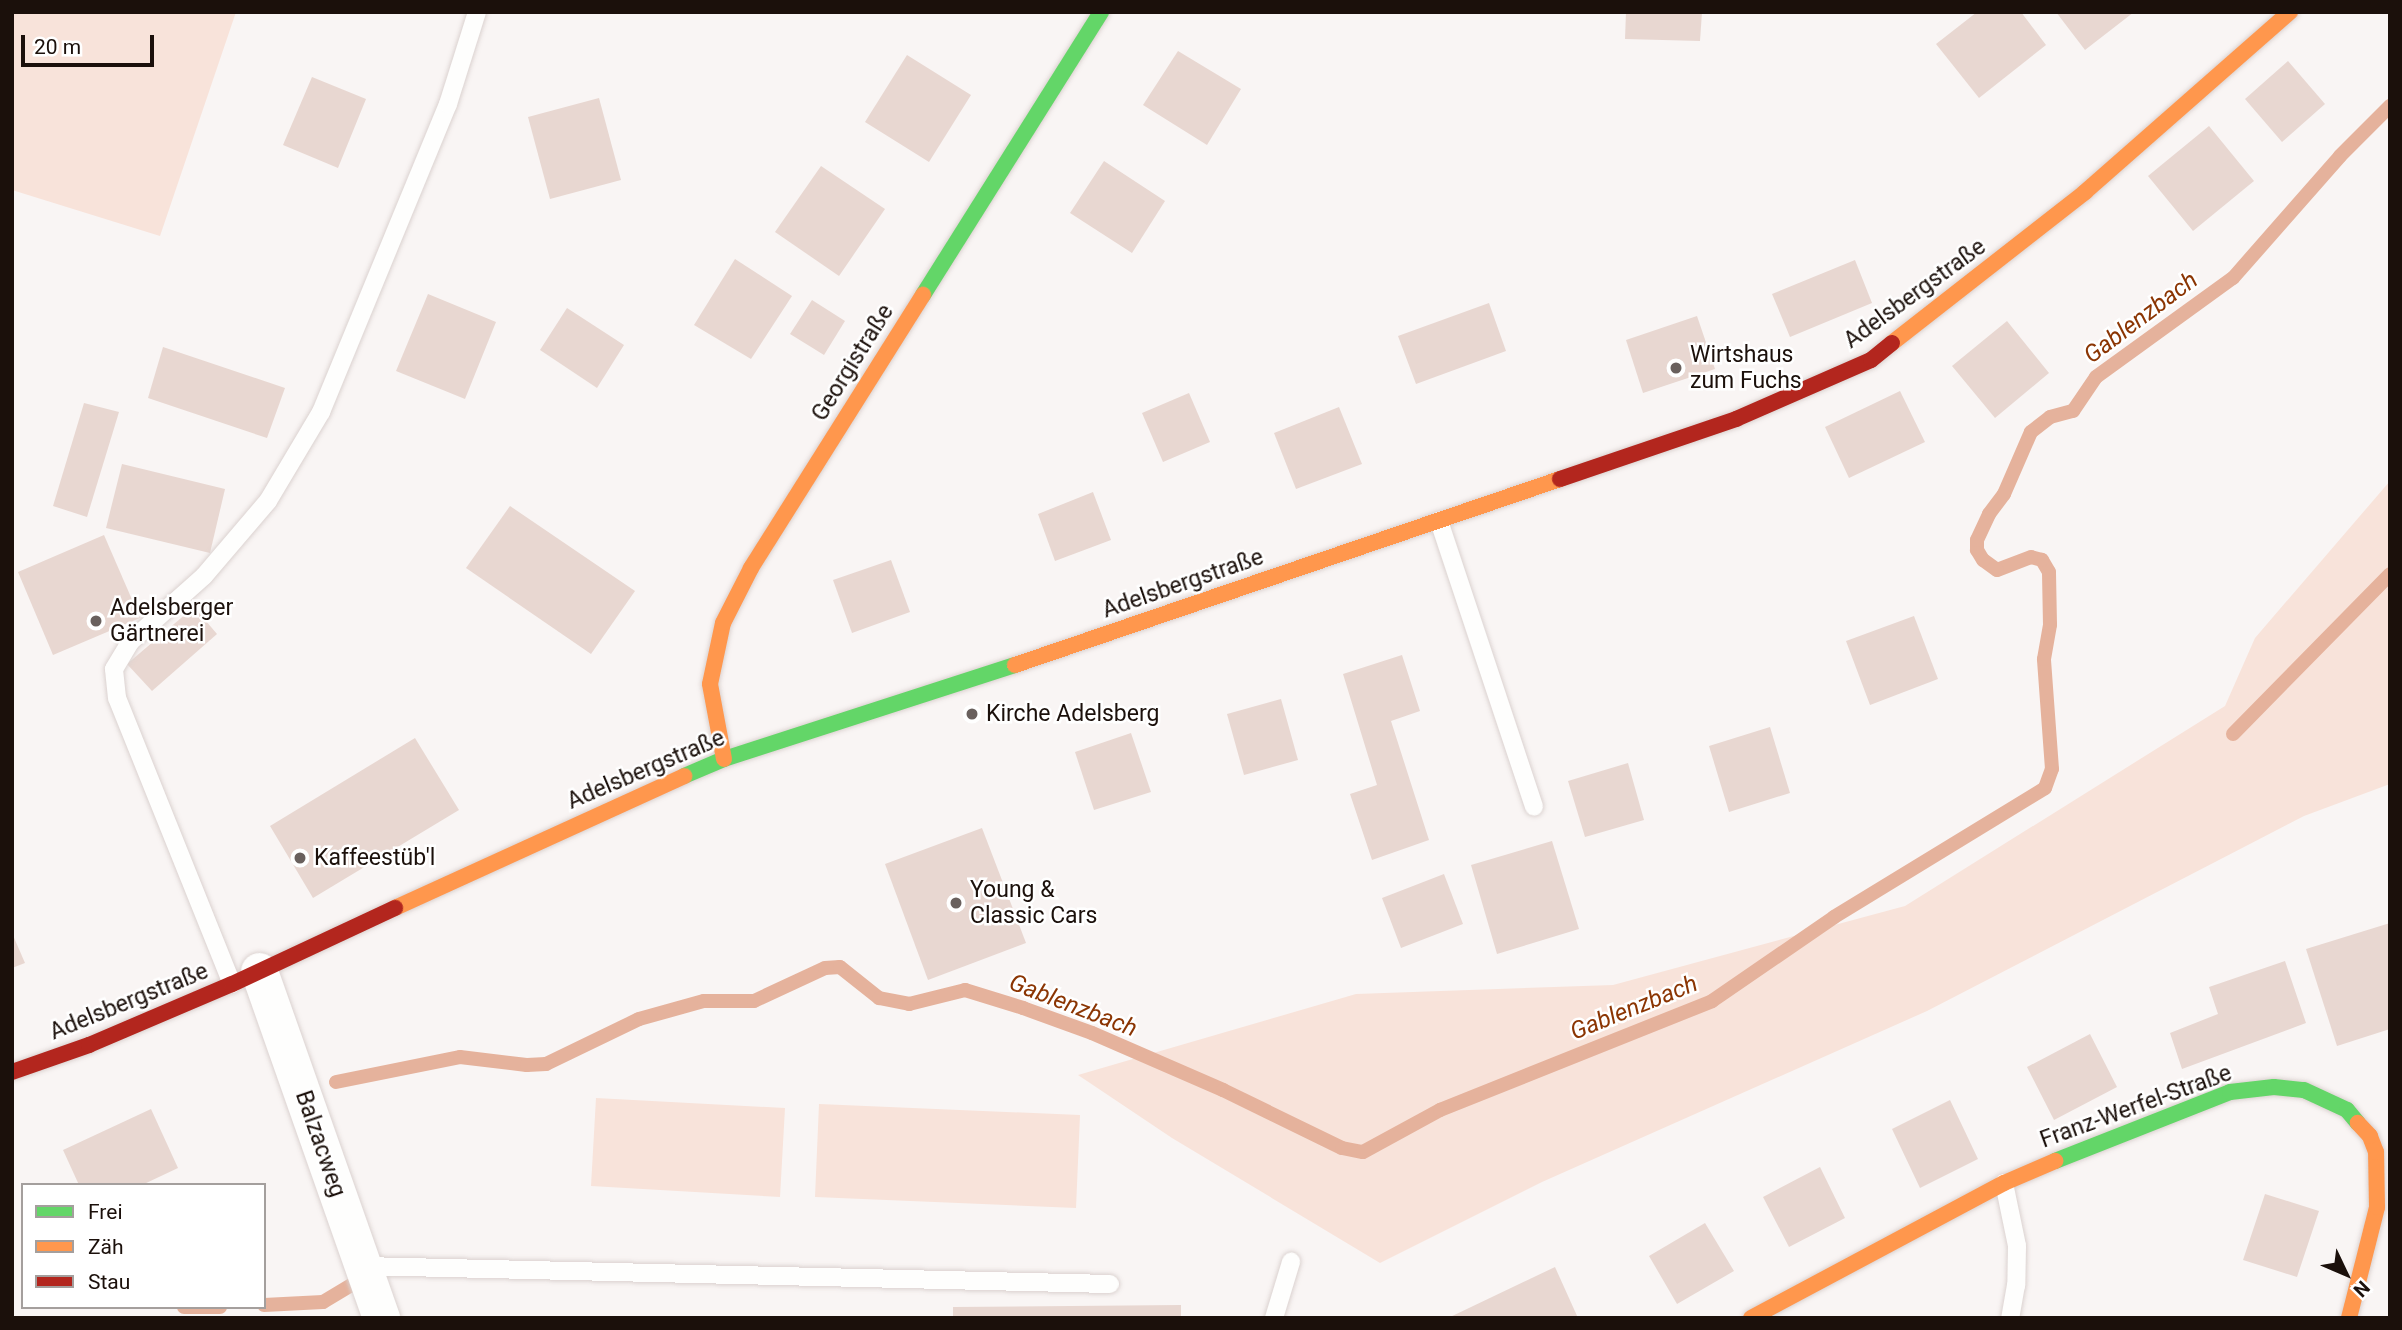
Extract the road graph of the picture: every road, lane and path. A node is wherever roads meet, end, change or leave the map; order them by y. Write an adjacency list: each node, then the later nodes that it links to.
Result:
1 (477, 12): 7 (lane)
2 (1101, 12): 5 (street, Georgistraße)
3 (2290, 12): 4 (street, Adelsbergstraße)
4 (1439, 521): 5 (street, Adelsbergstraße); 6 (lane)
5 (724, 759): 7 (street, Adelsbergstraße)
6 (1534, 807)
7 (245, 977): 8 (street, Adelsbergstraße); 13 (street, Balzacweg)
8 (12, 1072)
9 (2390, 1122): 10 (lane)
10 (2370, 1136): 11 (street, Franz-Werfel-Straße); 19 (street)
11 (2004, 1182): 17 (street, Franz-Werfel-Straße); 18 (lane)
12 (1291, 1262): 16 (lane)
13 (363, 1266): 14 (lane); 15 (street, Balzacweg)
14 (1110, 1284)
15 (381, 1318)
16 (1274, 1318)
17 (1751, 1318)
18 (2010, 1318)
19 (2349, 1318)

